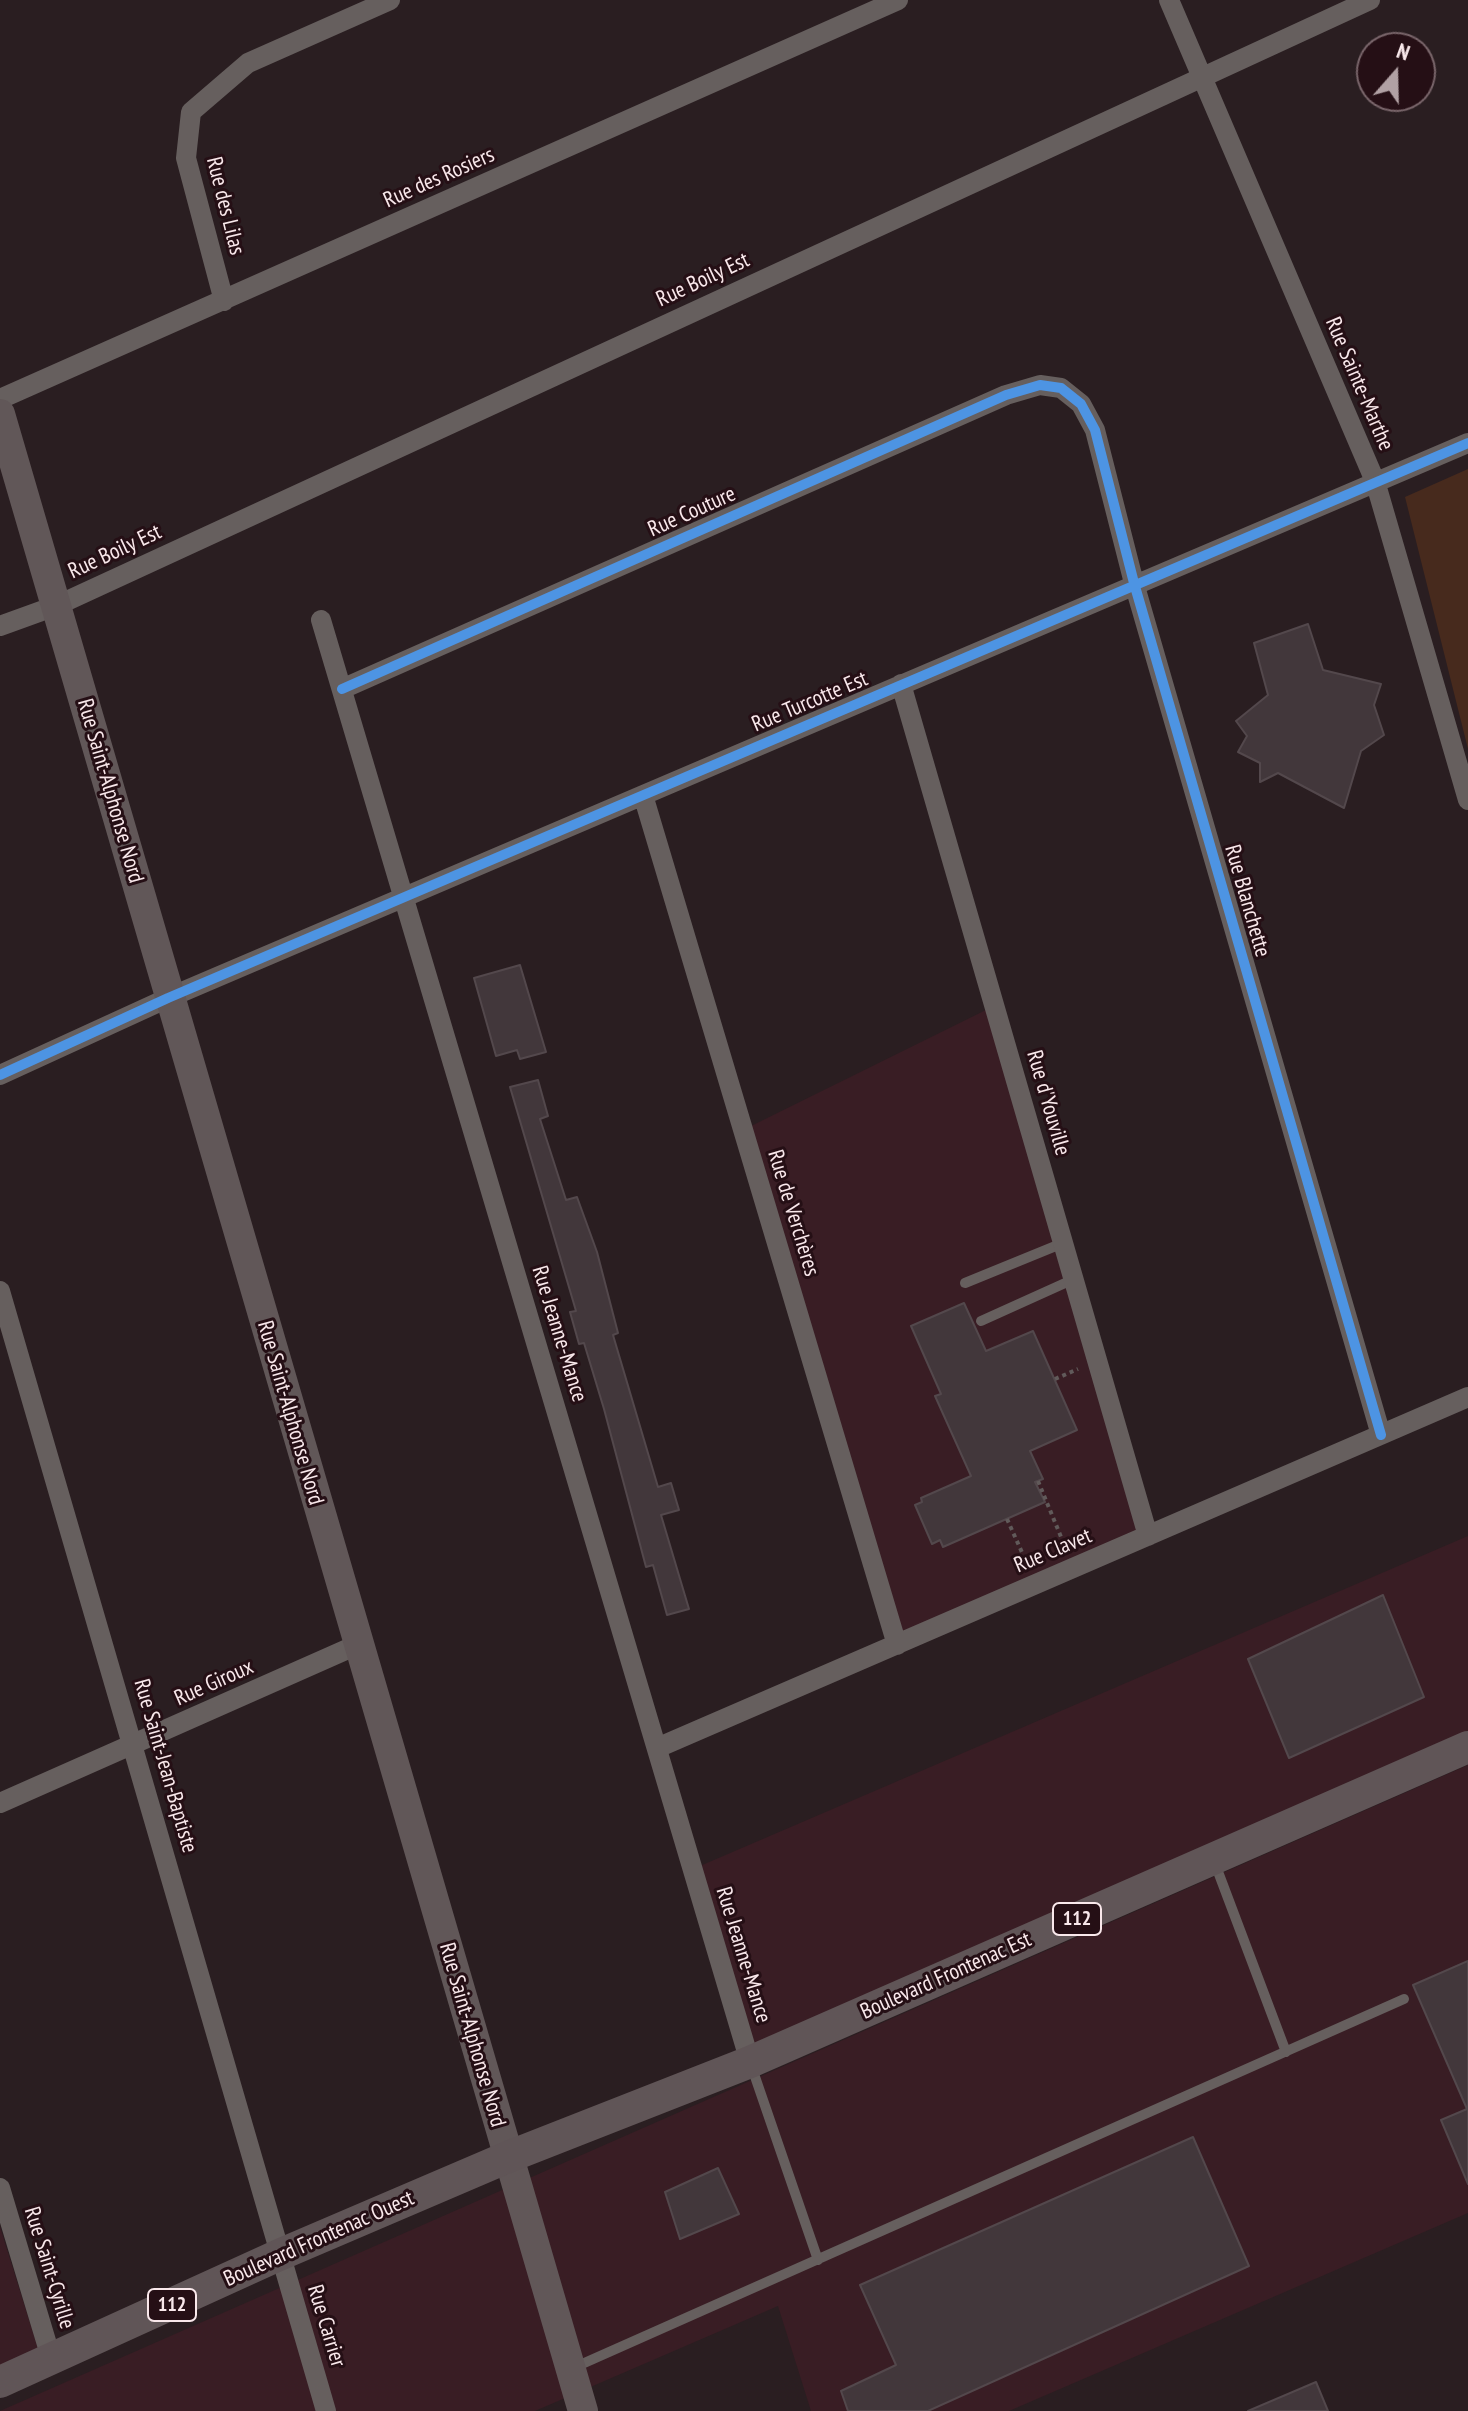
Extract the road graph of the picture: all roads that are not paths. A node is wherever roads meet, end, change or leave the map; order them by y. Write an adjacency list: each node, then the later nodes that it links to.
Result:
1 (390, 0): 6 (street, Rue des Lilas)
2 (1169, 0): 5 (street, Rue Sainte-Marthe)
3 (1370, 0): 5 (street, Rue Boily Est)
4 (893, 1): 6 (street, Rue des Rosiers)
5 (1201, 76): 11 (street, Rue Sainte-Marthe); 13 (street, Rue Boily Est)
6 (224, 301): 8 (street, Rue des Rosiers)
7 (1061, 388): 12 (street, Rue Blanchette); 17 (street, Rue Couture)
8 (0, 399)
9 (0, 414): 13 (main road, Rue Saint-Alphonse Nord)
10 (1468, 443): 11 (street, Rue Turcotte Est)
11 (1375, 481): 12 (street, Rue Turcotte Est); 18 (street, Rue Sainte-Marthe)
12 (1134, 583): 16 (street, Rue Turcotte Est); 29 (street, Rue Blanchette)
13 (58, 605): 15 (street, Rue Boily Est); 21 (main road, Rue Saint-Alphonse Nord)
14 (321, 620): 17 (street, Rue Jeanne-Mance)
15 (0, 626)
16 (901, 684): 19 (street, Rue Turcotte Est); 23 (street, Rue d'Youville)
17 (342, 689): 20 (street, Rue Jeanne-Mance)
18 (1467, 790)
19 (643, 795): 20 (street, Rue Turcotte Est); 32 (street, Rue de Verchères)
20 (404, 899): 21 (street, Rue Turcotte Est); 35 (street, Rue Jeanne-Mance)
21 (168, 998): 22 (street, Rue Turcotte Est); 31 (main road, Rue Saint-Alphonse Nord)
22 (0, 1075)
23 (1063, 1243): 24 (street, Rue d'Youville); 25 (lane)
24 (1074, 1279): 27 (lane); 30 (street, Rue d'Youville)
25 (965, 1283)
26 (0, 1291): 33 (street, Rue Saint-Jean-Baptiste)
27 (981, 1321)
28 (1468, 1397): 29 (street, Rue Clavet)
29 (1381, 1435): 30 (street, Rue Clavet)
30 (1148, 1536): 32 (street, Rue Clavet)
31 (359, 1644): 33 (street, Rue Giroux); 41 (main road, Rue Saint-Alphonse Nord)
32 (897, 1645): 35 (street, Rue Clavet)
33 (135, 1745): 36 (street, Rue Giroux); 43 (street, Rue Saint-Jean-Baptiste)
34 (1468, 1747): 37 (main road, Boulevard Frontenac Est / 112)
35 (657, 1748): 40 (street, Rue Jeanne-Mance)
36 (0, 1803)
37 (1213, 1859): 39 (lane); 40 (main road, Boulevard Frontenac Est / 112)
38 (1404, 1999): 39 (lane)
39 (1286, 2052): 44 (lane)
40 (750, 2062): 41 (main road, Boulevard Frontenac Est / 112); 44 (lane)
41 (508, 2157): 43 (main road, Boulevard Frontenac Ouest / 112); 46 (main road, Rue Saint-Alphonse Nord)
42 (0, 2188): 45 (street, Rue Saint-Cyrille)
43 (279, 2255): 45 (main road, Boulevard Frontenac Ouest / 112); 48 (street, Rue Carrier)
44 (818, 2260): 46 (lane)
45 (52, 2361): 47 (main road, Boulevard Frontenac Ouest / 112)
46 (571, 2369): 49 (main road, Rue Saint-Alphonse Nord)
47 (0, 2382)
48 (326, 2411)
49 (583, 2411)

